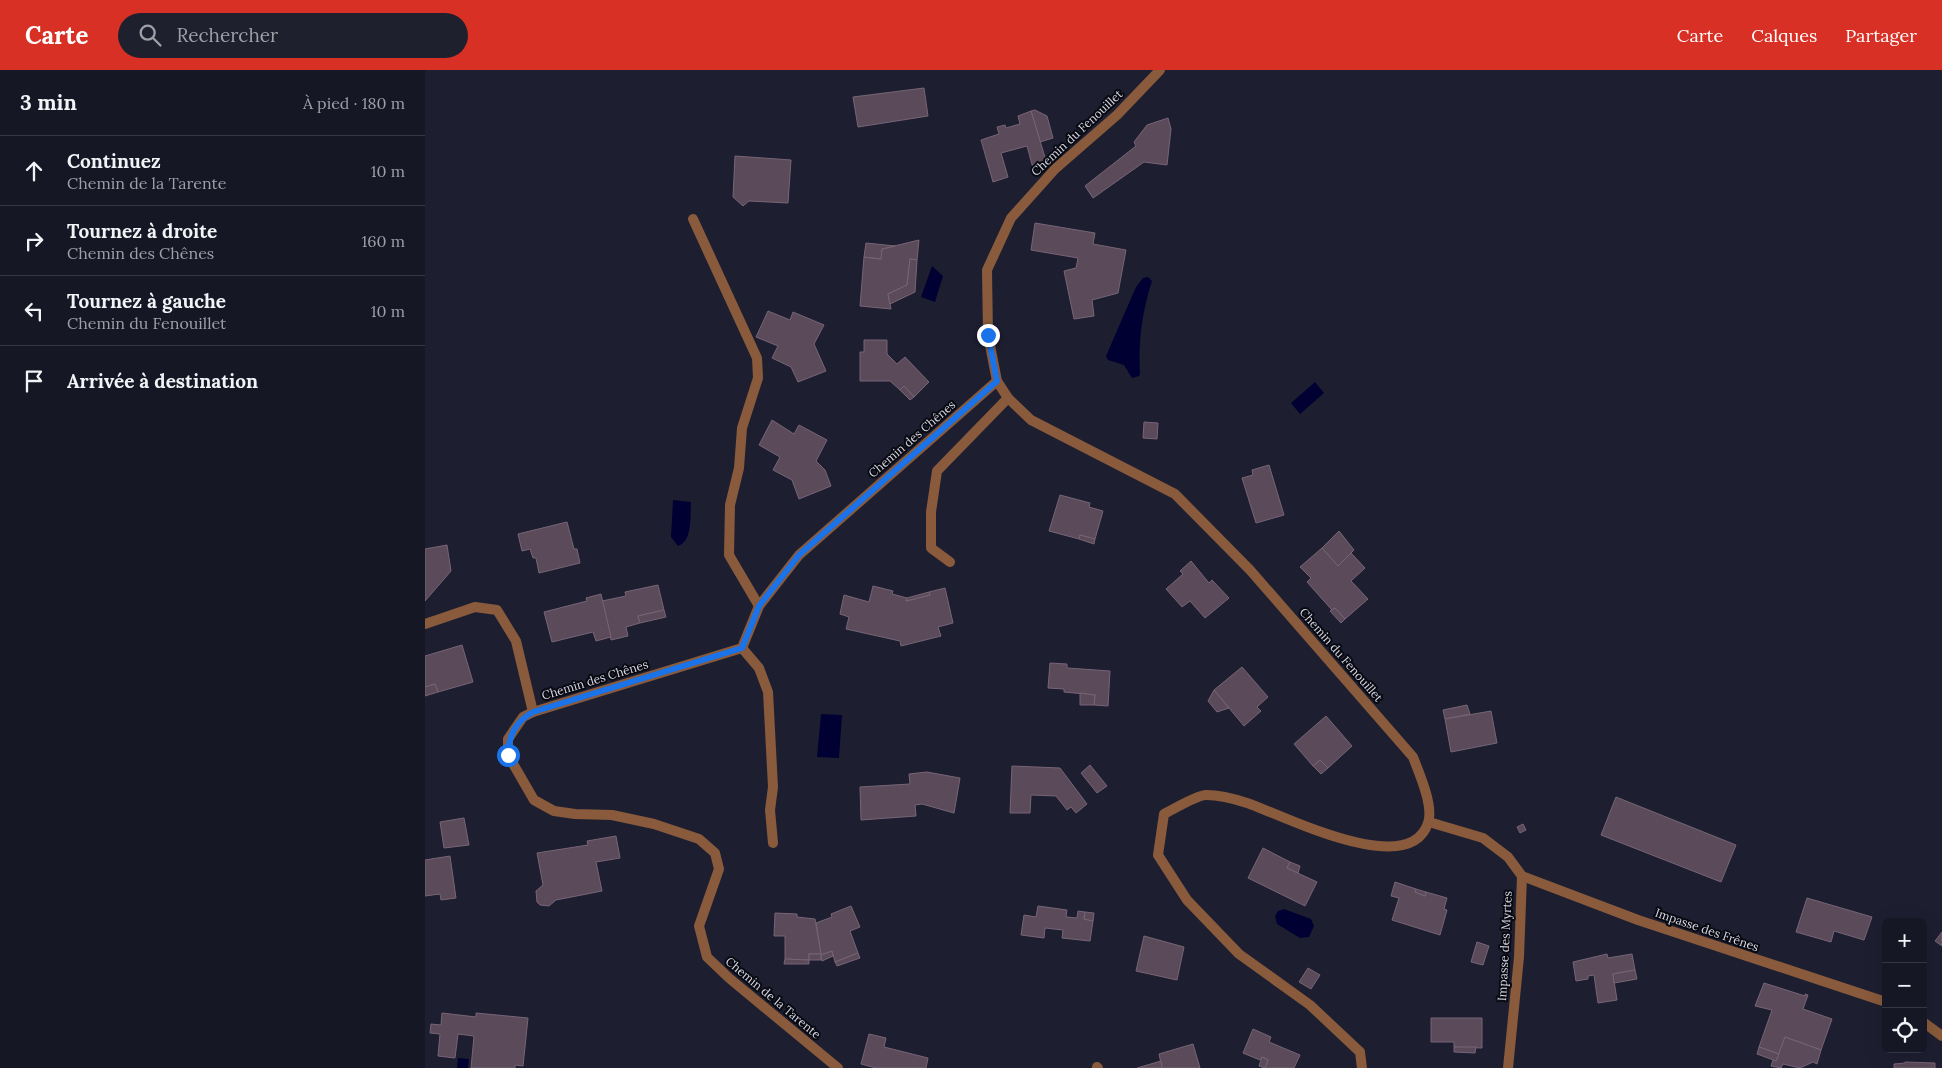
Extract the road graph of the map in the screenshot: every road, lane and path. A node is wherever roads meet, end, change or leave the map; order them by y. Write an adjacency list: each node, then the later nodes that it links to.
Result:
1 (1160, 70): 3 (street, Chemin du Fenouillet)
2 (693, 219): 6 (street)
3 (997, 381): 4 (street, Chemin du Fenouillet); 6 (street, Chemin des Chênes)
4 (1008, 398): 5 (street); 10 (street, Chemin du Fenouillet)
5 (950, 562)
6 (759, 606): 8 (street, Chemin des Chênes)
7 (425, 624): 9 (street, Chemin des Chênes)
8 (742, 648): 9 (street, Chemin des Chênes); 11 (street)
9 (533, 712): 16 (street, Chemin de la Tarente)
10 (1429, 822): 12 (street, Impasse des Myrtes); 17 (street)
11 (773, 843)
12 (1522, 876): 13 (street, Impasse des Frênes); 18 (street, Impasse des Myrtes)
13 (1882, 1001)
14 (1927, 1025): 15 (street)
15 (1942, 1036)
16 (838, 1068)
17 (1362, 1068)
18 (1508, 1068)

